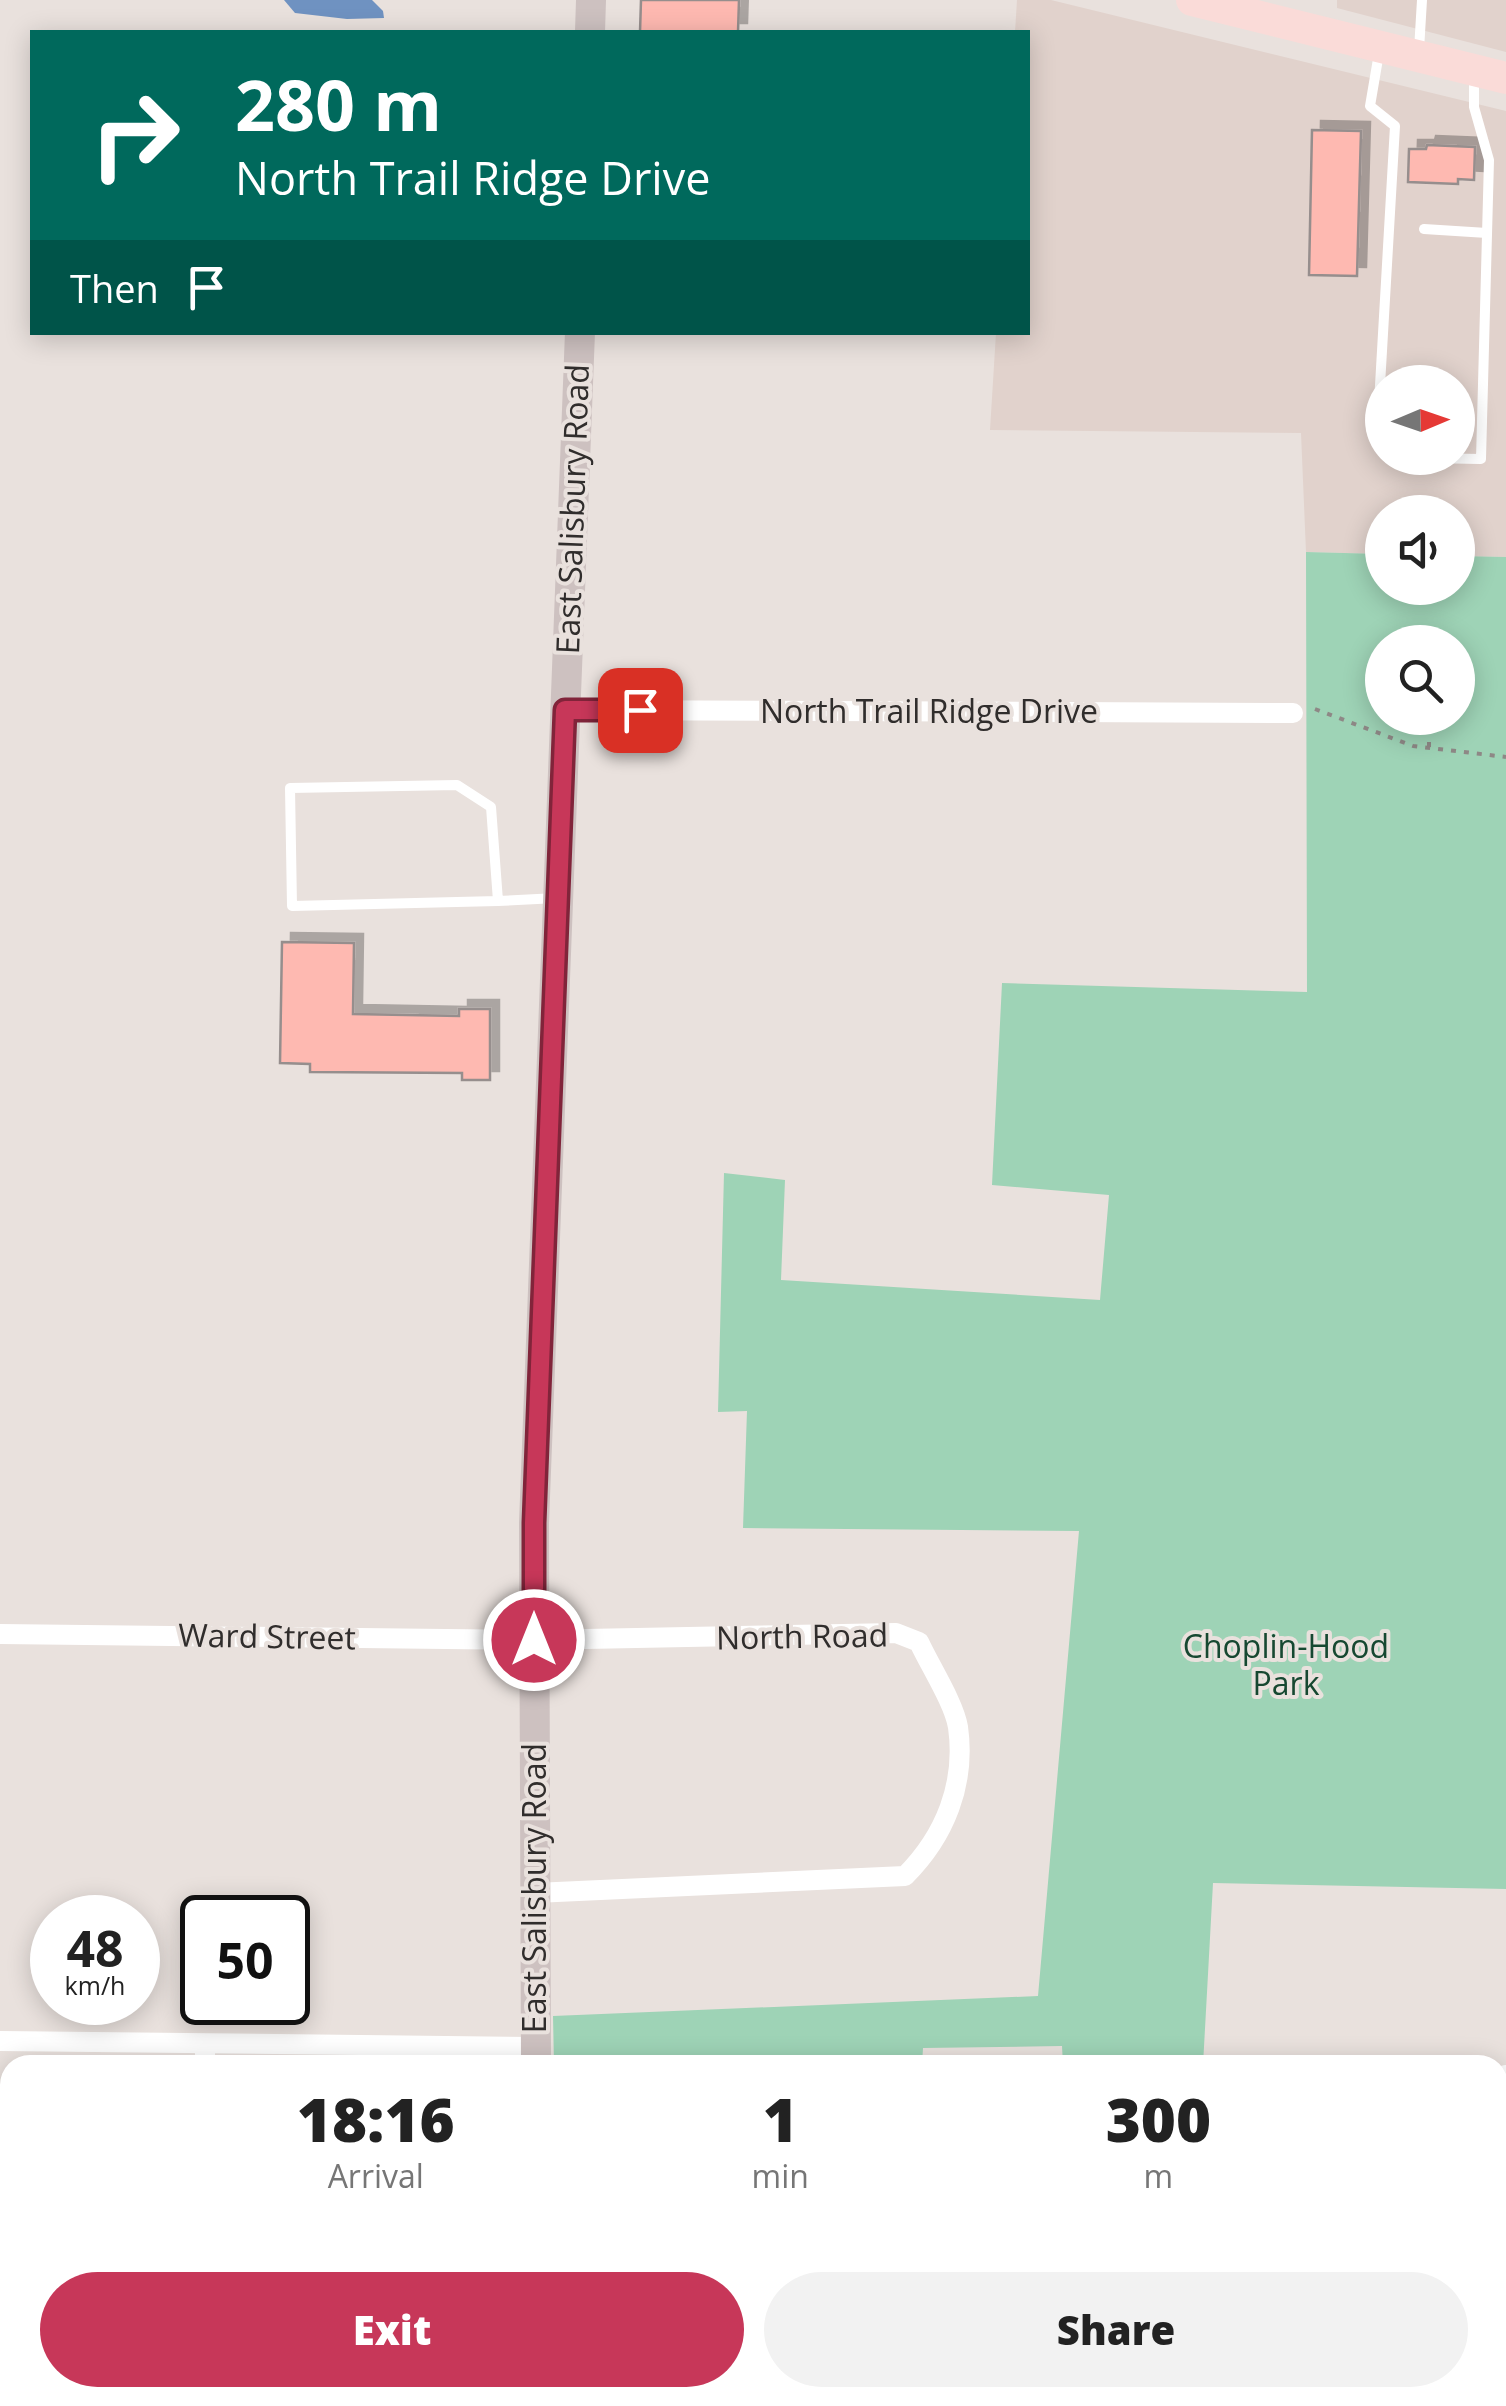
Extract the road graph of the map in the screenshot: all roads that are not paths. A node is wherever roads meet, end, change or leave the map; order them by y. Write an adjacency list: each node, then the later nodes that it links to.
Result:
1 (591, 0): 4 (main road)
2 (1192, 0): 5 (main road)
3 (1422, 0): 6 (lane)
4 (590, 30)
5 (1380, 47): 6 (main road); 11 (lane)
6 (1419, 56): 7 (main road)
7 (1490, 74): 9 (lane)
8 (1424, 229): 9 (lane)
9 (1487, 233): 12 (lane)
10 (580, 335): 13 (main road, East Salisbury Road)
11 (1381, 365)
12 (1475, 459)
13 (565, 710): 14 (street, North Trail Ridge Drive); 15 (main road, East Salisbury Road)
14 (1293, 714)
15 (558, 898): 16 (lane); 18 (main road, East Salisbury Road)
16 (498, 901): 16 (lane)
17 (0, 1634): 18 (street, Ward Street)
18 (534, 1640): 19 (main road, East Salisbury Road); 19 (street, North Road)
19 (535, 1894): 23 (main road, East Salisbury Road)
20 (0, 2041): 21 (street)
21 (205, 2054): 22 (street)
22 (370, 2055)
23 (536, 2055)

